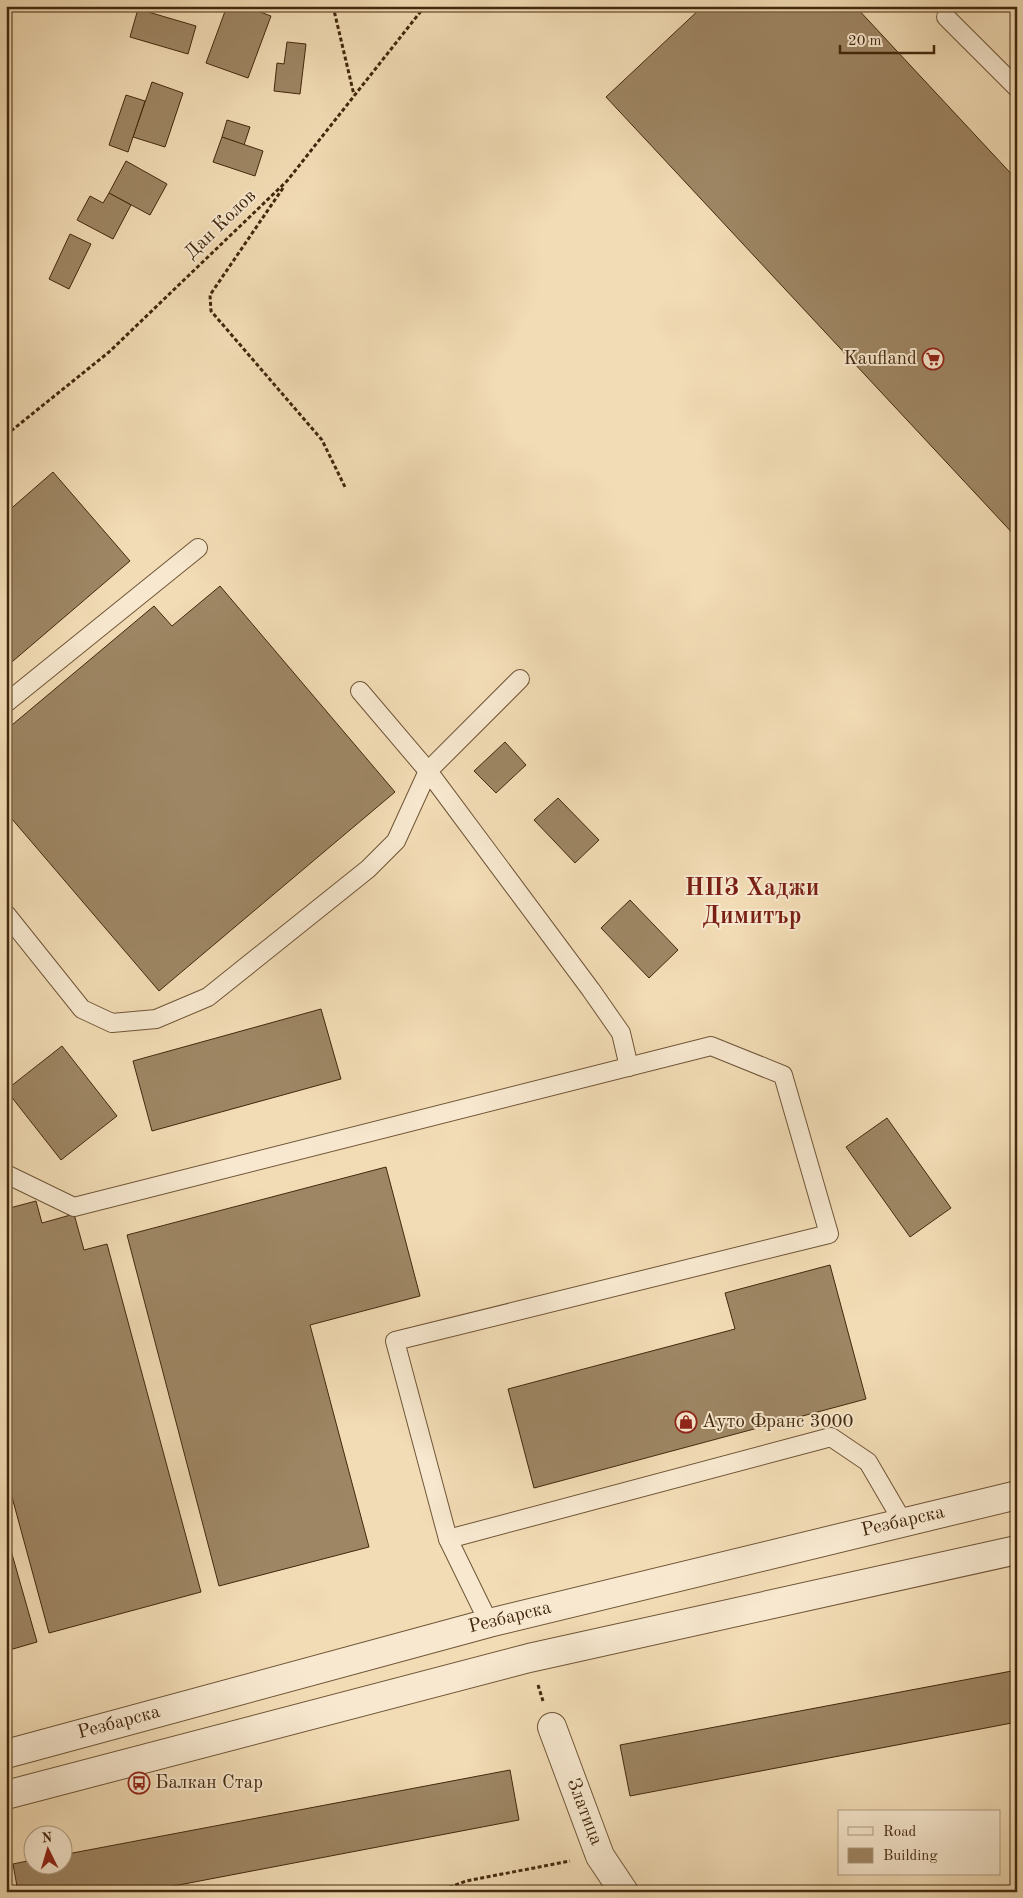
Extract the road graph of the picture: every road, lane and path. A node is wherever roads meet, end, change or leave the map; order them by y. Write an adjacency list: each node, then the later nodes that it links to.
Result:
1 (333, 6): 5 (path)
2 (425, 6): 5 (path, Дан Колов)
3 (946, 17): 4 (lane)
4 (1017, 88)
5 (354, 95): 6 (path, Дан Колов)
6 (287, 181): 7 (path, Дан Колов); 8 (path)
7 (6, 435)
8 (345, 487)
9 (198, 548): 12 (lane)
10 (520, 679): 13 (lane)
11 (360, 691): 13 (lane)
12 (6, 703)
13 (428, 771): 14 (lane); 15 (lane)
14 (6, 914)
15 (629, 1067): 16 (lane); 19 (lane)
16 (6, 1174)
17 (1017, 1495): 18 (street, Резбарска)
18 (903, 1522): 19 (lane); 21 (street, Резбарска)
19 (448, 1539): 21 (lane)
20 (1017, 1550): 22 (street)
21 (489, 1623): 24 (street, Резбарска)
22 (529, 1658): 23 (path); 25 (street)
23 (552, 1727): 26 (street, Златица)
24 (6, 1754)
25 (6, 1795)
26 (600, 1856): 27 (path); 28 (street, Златица)
27 (437, 1892)
28 (624, 1892)

